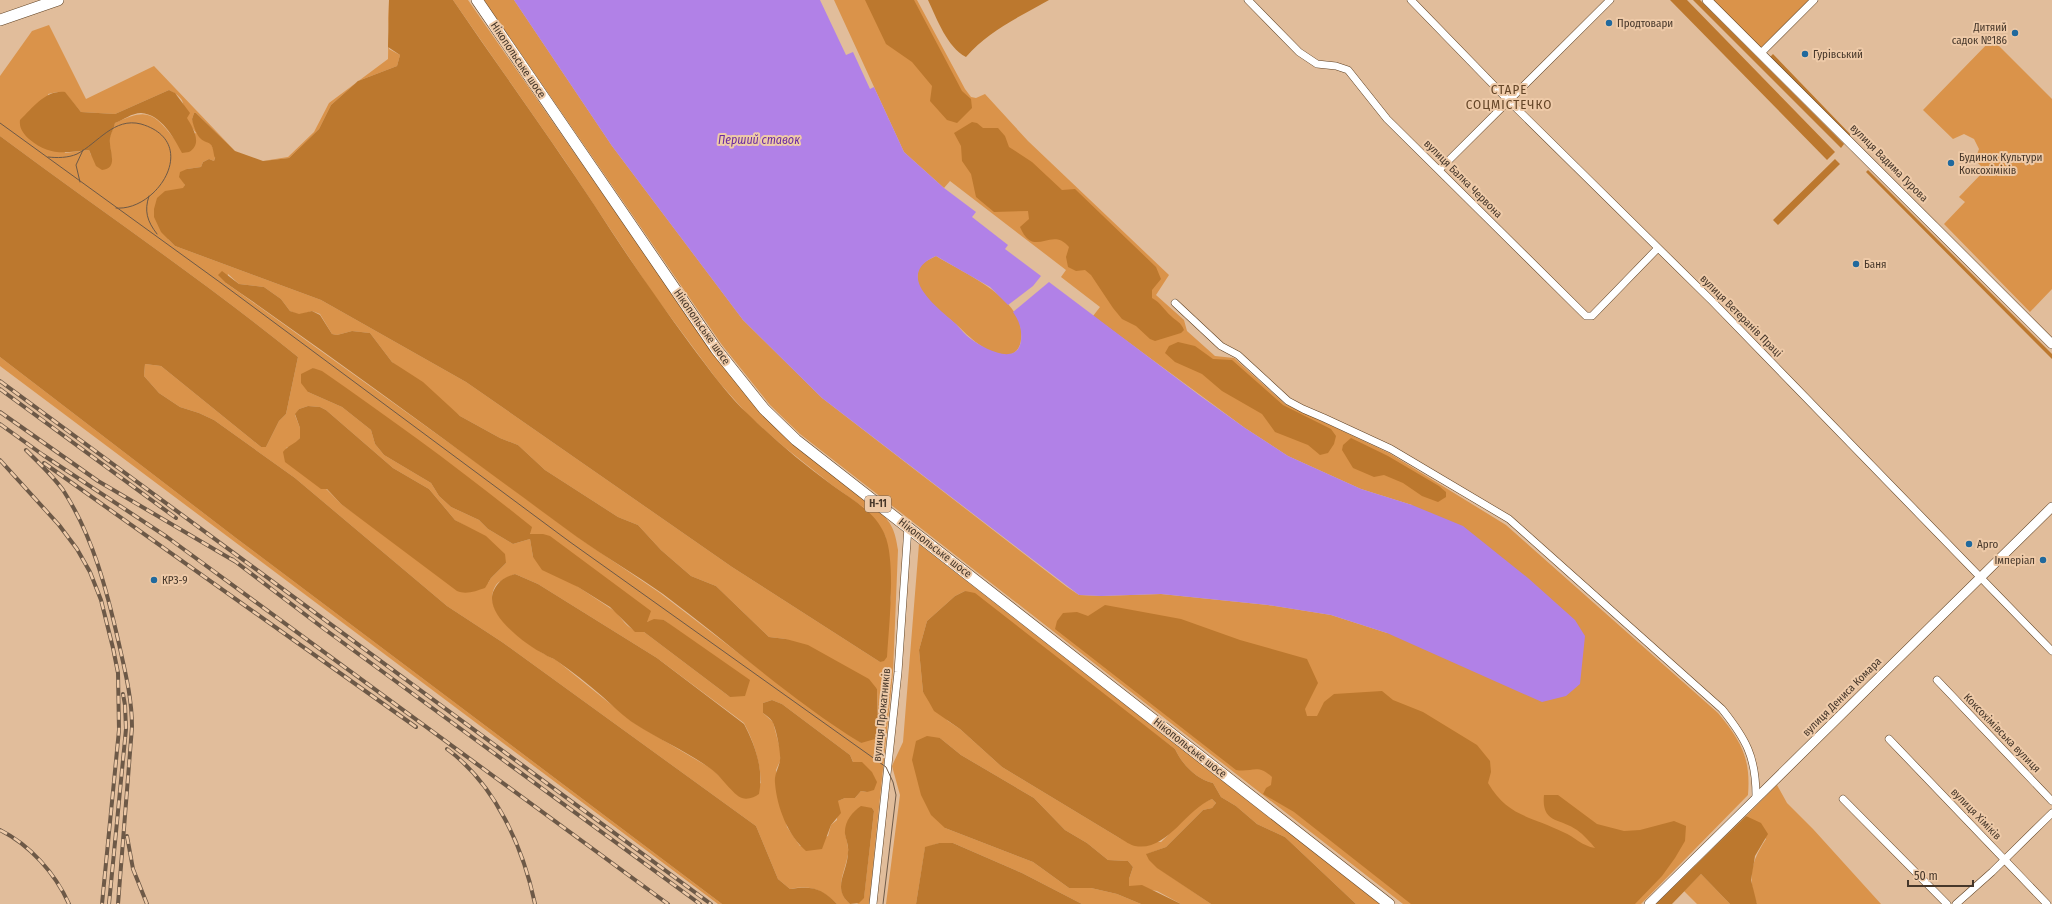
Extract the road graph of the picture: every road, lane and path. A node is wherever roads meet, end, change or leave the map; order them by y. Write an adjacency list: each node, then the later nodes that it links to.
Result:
1 (58, 0): 8 (main road)
2 (477, 0): 16 (main road, Нікопольське шосе / Н-11)
3 (1248, 0): 11 (street, вулиця Балка Червона)
4 (1411, 0): 10 (street, вулиця Ветеранів Праці)
5 (1610, 0): 10 (street)
6 (1707, 0): 9 (street, вулиця Вадима Гурова)
7 (1814, 0): 9 (street)
8 (0, 20)
9 (1760, 53): 14 (street, вулиця Вадима Гурова)
10 (1509, 101): 11 (street); 12 (street, вулиця Ветеранів Праці)
11 (1439, 170): 12 (street, вулиця Балка Червона)
12 (1658, 248): 17 (street, вулиця Ветеранів Праці)
13 (1175, 302): 21 (street)
14 (2052, 344)
15 (2052, 507): 17 (street, вулиця Дениса Комара)
16 (908, 527): 26 (street, вулиця Прокатників); 27 (main road, Нікопольське шосе / Н-11)
17 (1981, 577): 18 (street, вулиця Ветеранів Праці); 21 (street, вулиця Дениса Комара)
18 (2052, 651)
19 (1937, 680): 23 (street, Коксохімівська вулиця)
20 (1889, 739): 25 (street, вулиця Хіміків)
21 (1756, 796): 28 (street, вулиця Дениса Комара)
22 (1843, 799): 29 (street)
23 (2052, 801)
24 (2052, 813): 25 (street)
25 (2004, 860): 30 (street); 31 (street, вулиця Хіміків)
26 (873, 904)
27 (1389, 904)
28 (1649, 904)
29 (1947, 904)
30 (1956, 904)
31 (2047, 904)

